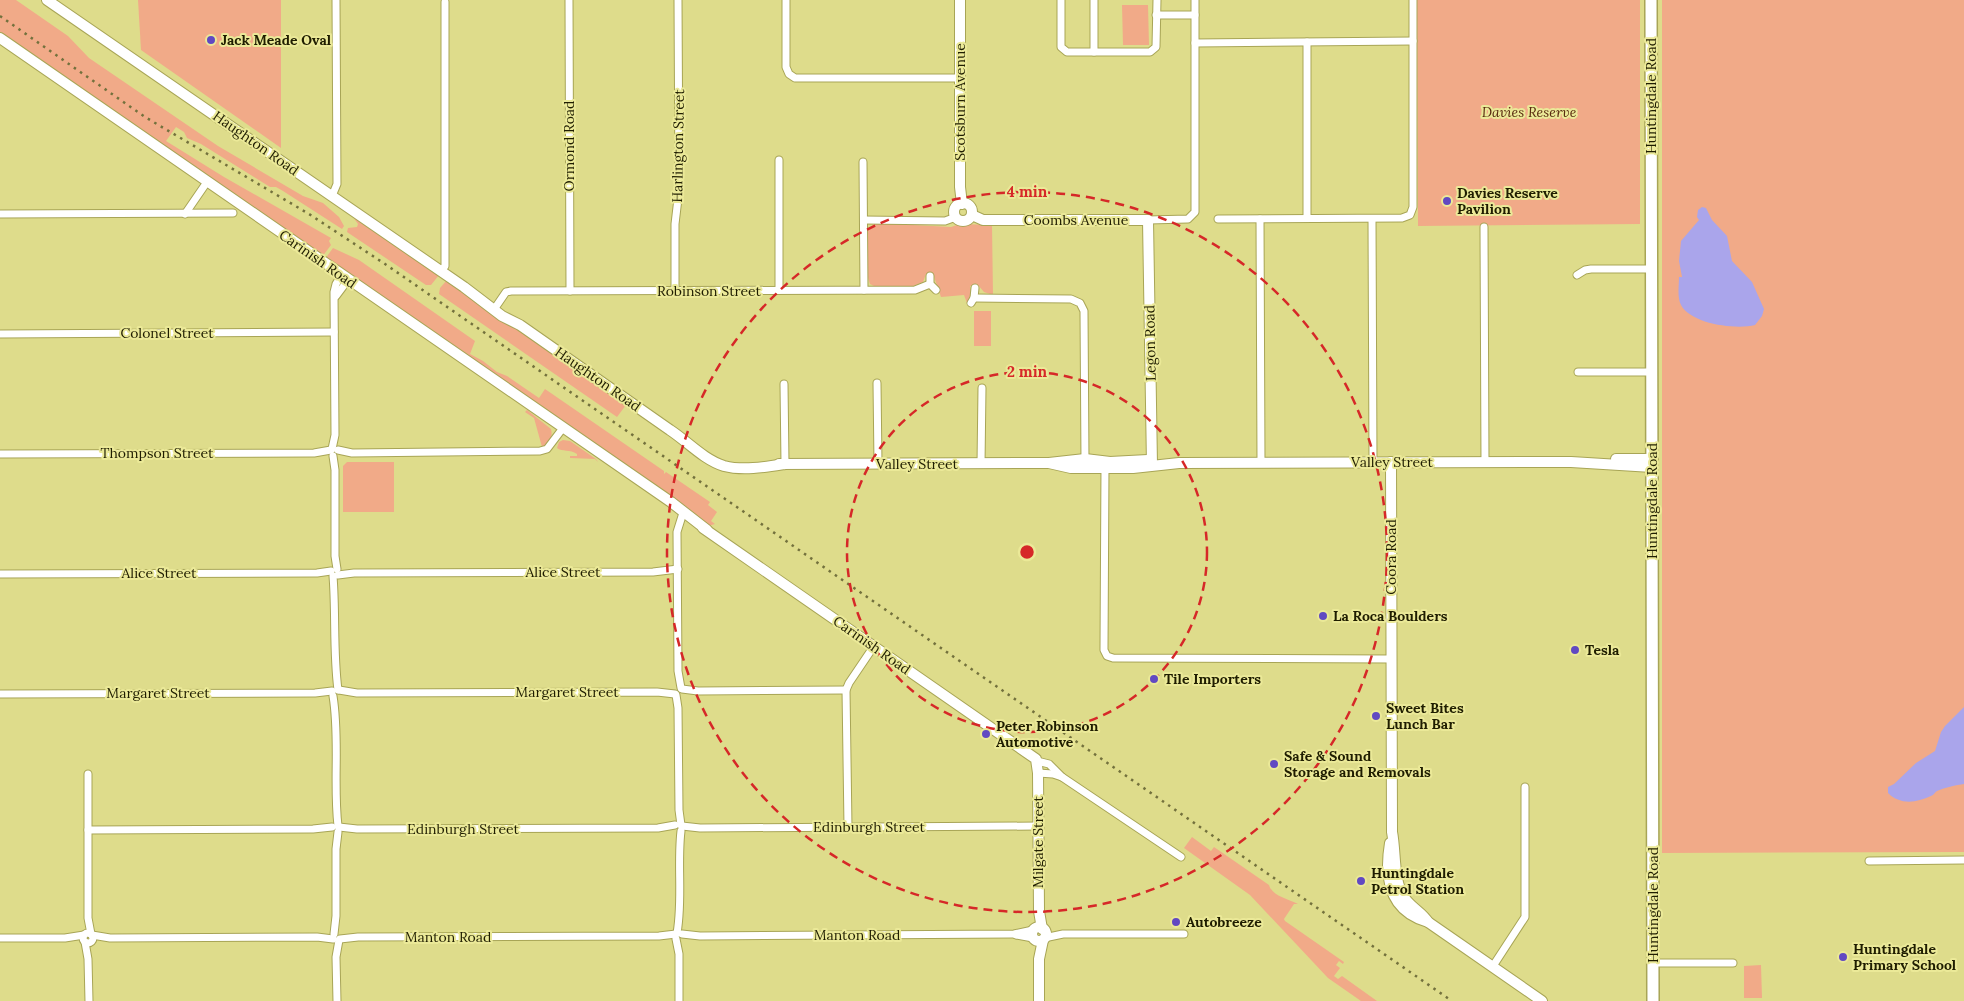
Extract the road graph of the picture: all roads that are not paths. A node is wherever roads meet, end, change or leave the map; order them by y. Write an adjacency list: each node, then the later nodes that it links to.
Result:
1 (47, 0): 25 (street, Haughton Road)
2 (336, 0): 25 (street)
3 (569, 0): 47 (street, Ormond Road)
4 (678, 0): 48 (street, Harlington Street)
5 (786, 0): 21 (street)
6 (960, 0): 21 (street, Scotsburn Avenue)
7 (1061, 0): 20 (street)
8 (1094, 0): 20 (street)
9 (1157, 0): 14 (street)
10 (1195, 0): 15 (street)
11 (1413, 0): 17 (street)
12 (1651, 0): 39 (main road, Huntingdale Road)
13 (445, 1): 40 (street)
14 (1156, 15): 15 (street); 20 (street)
15 (1195, 16): 19 (street)
16 (0, 38): 24 (street, Carinish Road)
17 (1413, 41): 18 (street); 35 (street)
18 (1306, 42): 19 (street); 32 (street)
19 (1195, 43): 37 (street, Coombs Avenue)
20 (1094, 52)
21 (960, 78): 26 (street, Scotsburn Avenue)
22 (779, 160): 44 (street)
23 (863, 162): 36 (street)
24 (207, 182): 29 (street); 42 (street, Carinish Road)
25 (332, 196): 40 (street, Haughton Road)
26 (962, 204): 30 (street); 31 (street)
27 (233, 213): 29 (street)
28 (0, 214): 29 (street)
29 (185, 214)
30 (972, 215): 31 (street); 37 (street, Coombs Avenue)
31 (956, 217): 36 (street)
32 (1307, 218): 34 (street); 35 (street)
33 (1218, 219): 34 (street)
34 (1260, 219): 65 (street)
35 (1372, 219): 60 (street)
36 (864, 220): 45 (street)
37 (1148, 220): 64 (street, Legon Road)
38 (1484, 227): 62 (street)
39 (1651, 268): 41 (street); 53 (main road, Huntingdale Road)
40 (441, 271): 49 (street, Haughton Road)
41 (1577, 275)
42 (345, 278): 50 (street); 57 (street, Carinish Road)
43 (975, 288): 63 (street)
44 (779, 290): 45 (street, Robinson Street); 48 (street, Robinson Street)
45 (864, 290): 46 (street, Robinson Street)
46 (936, 290)
47 (570, 291): 48 (street, Robinson Street); 49 (street, Robinson Street)
48 (674, 291)
49 (497, 306): 67 (street, Haughton Road)
50 (334, 332): 51 (street, Colonel Street); 58 (street)
51 (0, 334)
52 (1578, 372): 53 (street)
53 (1652, 372): 66 (main road, Huntingdale Road)
54 (876, 383): 69 (street)
55 (784, 384): 68 (street)
56 (982, 388): 70 (street)
57 (563, 428): 58 (street, Thompson Street); 72 (street, Carinish Road)
58 (335, 453): 59 (street, Thompson Street); 74 (street)
59 (0, 454)
60 (1373, 462): 61 (street, Valley Street); 65 (street, Valley Street)
61 (1391, 462): 62 (street, Valley Street); 77 (street, Coora Road)
62 (1485, 462): 66 (street, Valley Street)
63 (1085, 463): 70 (street, Valley Street); 71 (street, Valley Street)
64 (1152, 463): 65 (street, Valley Street); 71 (street, Valley Street)
65 (1260, 463)
66 (1652, 463): 101 (main road, Huntingdale Road)
67 (727, 464): 68 (street, Valley Street)
68 (785, 464): 69 (street, Valley Street)
69 (878, 464): 70 (street, Valley Street)
70 (981, 464)
71 (1105, 464): 77 (street)
72 (686, 516): 73 (street); 76 (street, Carinish Road)
73 (678, 572): 74 (street, Alice Street); 79 (street)
74 (335, 573): 75 (street, Alice Street); 80 (street)
75 (0, 574)
76 (874, 646): 78 (street); 82 (street, Carinish Road)
77 (1391, 660): 103 (street, Coora Road)
78 (846, 690): 79 (street, Margaret Street); 88 (street)
79 (678, 691): 80 (street, Margaret Street); 89 (street)
80 (335, 693): 81 (street, Margaret Street); 90 (street)
81 (0, 694)
82 (1037, 762): 83 (street); 85 (street, Carinish Road)
83 (1038, 773): 85 (street, Carinish Road); 87 (street, Milgate Street)
84 (88, 774): 91 (street)
85 (1062, 777): 92 (street, Carinish Road)
86 (1525, 787): 103 (street)
87 (1038, 826): 88 (street, Edinburgh Street); 95 (street, Milgate Street)
88 (848, 827): 89 (street, Edinburgh Street)
89 (679, 828): 90 (street, Edinburgh Street); 97 (street)
90 (336, 829): 91 (street, Edinburgh Street); 98 (street)
91 (88, 830): 100 (street)
92 (1181, 857)
93 (1964, 860): 94 (street)
94 (1870, 861)
95 (1039, 934): 96 (street, Manton Road); 97 (street, Manton Road); 107 (street, Milgate Street)
96 (1184, 934)
97 (679, 936): 98 (street, Manton Road); 106 (street)
98 (336, 937): 100 (street, Manton Road); 105 (street)
99 (0, 938): 100 (street, Manton Road)
100 (88, 938): 104 (street)
101 (1653, 963): 102 (street); 109 (main road, Huntingdale Road)
102 (1733, 963)
103 (1492, 966): 108 (street)
104 (88, 1001)
105 (336, 1001)
106 (679, 1001)
107 (1039, 1001)
108 (1542, 1001)
109 (1653, 1001)

